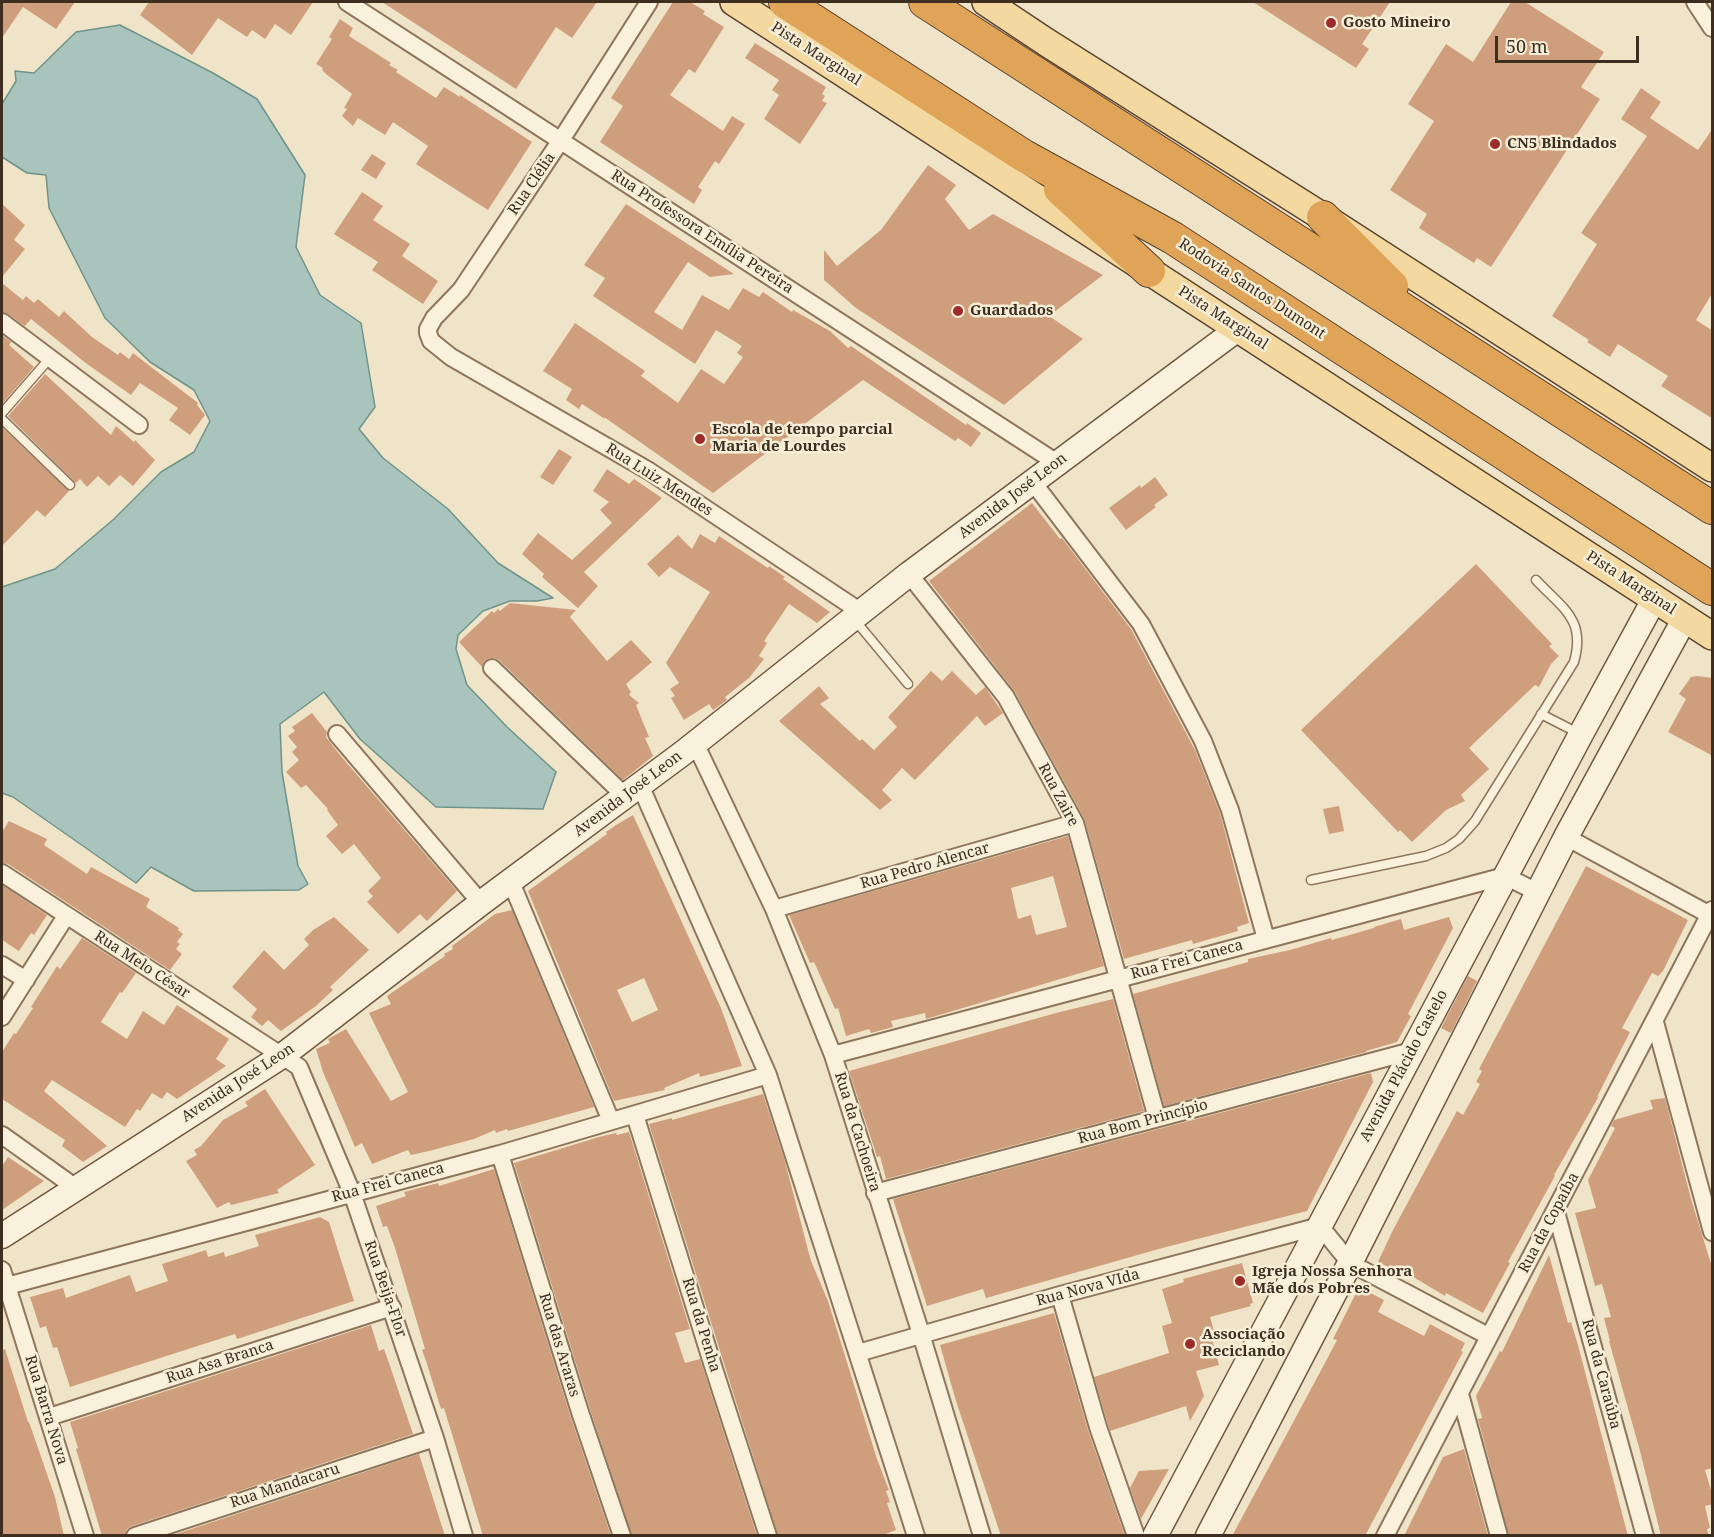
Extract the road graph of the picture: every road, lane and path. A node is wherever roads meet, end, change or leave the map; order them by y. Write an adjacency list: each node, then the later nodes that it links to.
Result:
1 (347, 2): 9 (street, Rua Professora Emília Pereira)
2 (649, 2): 9 (street, Rua Clélia)
3 (734, 2): 12 (main road, Pista Marginal)
4 (784, 2): 10 (highway, Rodovia Santos Dumont)
5 (925, 2): 14 (highway)
6 (986, 2): 11 (main road)
7 (1695, 2): 8 (street)
8 (1713, 28)
9 (561, 140): 16 (street, Rua Clélia); 21 (street, Rua Professora Emília Pereira)
10 (1024, 156): 12 (highway); 28 (highway, Rodovia Santos Dumont)
11 (1323, 217): 14 (highway); 22 (main road)
12 (1149, 271): 15 (main road, Pista Marginal)
13 (2, 322): 17 (street)
14 (1433, 327): 25 (highway)
15 (1239, 328): 21 (street, Avenida José Leon); 29 (main road, Pista Marginal)
16 (451, 357): 30 (street, Rua Luiz Mendes)
17 (50, 358): 18 (lane); 20 (street)
18 (2, 413)
19 (2, 419): 24 (lane)
20 (139, 425)
21 (1057, 463): 23 (street, Avenida José Leon)
22 (1713, 468)
23 (1032, 481): 26 (street, Avenida José Leon); 51 (street)
24 (70, 485)
25 (1713, 508)
26 (909, 574): 30 (street, Avenida José Leon); 40 (street, Rua Zaire)
27 (1536, 580): 35 (lane)
28 (1713, 589)
29 (1655, 598): 31 (main road, Pista Marginal); 37 (street, Avenida Plácido Castelo)
30 (857, 615): 34 (lane); 38 (street, Avenida José Leon)
31 (1685, 618): 32 (main road, Pista Marginal); 41 (street)
32 (1713, 636)
33 (492, 668): 39 (street)
34 (908, 684)
35 (1541, 714): 37 (lane); 44 (lane)
36 (337, 734): 47 (street)
37 (1581, 734): 43 (street, Avenida Plácido Castelo)
38 (689, 748): 39 (street, Avenida José Leon); 48 (street, Rua da Cachoeira)
39 (640, 785): 45 (street, Avenida José Leon); 60 (street)
40 (1075, 823): 48 (street, Rua Pedro Alencar); 53 (street, Rua Zaire)
41 (1566, 837): 46 (street); 49 (street)
42 (2, 873): 50 (street, Rua Melo César)
43 (1505, 876): 46 (street); 51 (street, Rua Frei Caneca); 57 (street, Avenida Plácido Castelo)
44 (1311, 880)
45 (511, 882): 47 (street, Avenida José Leon); 63 (street)
46 (1539, 893): 73 (street)
47 (481, 903): 59 (street, Avenida José Leon)
48 (774, 909): 58 (street, Rua da Cachoeira)
49 (1711, 912): 56 (street, Rua da Copaíba)
50 (66, 916): 54 (street); 59 (street, Rua Melo César)
51 (1266, 939): 53 (street, Rua Frei Caneca)
52 (2, 965): 54 (street)
53 (1119, 978): 58 (street, Rua Frei Caneca); 62 (street, Rua Zaire)
54 (26, 980): 55 (street)
55 (2, 1017)
56 (1655, 1022): 69 (street, Rua da Copaíba); 71 (street)
57 (1412, 1051): 62 (street, Rua Bom Princípio); 70 (street, Avenida Plácido Castelo)
58 (833, 1055): 68 (street, Rua da Cachoeira)
59 (282, 1056): 66 (street, Avenida José Leon); 67 (street, Rua Beija-Flor)
60 (768, 1075): 61 (street, Rua Frei Caneca); 79 (street)
61 (635, 1115): 63 (street, Rua Frei Caneca); 87 (street, Rua da Penha)
62 (1157, 1118): 68 (street, Rua Bom Princípio)
63 (611, 1120): 65 (street, Rua Frei Caneca)
64 (2, 1135): 66 (street)
65 (500, 1154): 67 (street, Rua Frei Caneca); 86 (street, Rua das Araras)
66 (76, 1188): 72 (street, Avenida José Leon)
67 (352, 1193): 74 (street, Rua Frei Caneca); 76 (street, Rua Beija-Flor)
68 (875, 1193): 77 (street, Rua da Cachoeira)
69 (1556, 1212): 78 (street, Rua da Copaíba); 95 (street, Rua da Caraúba)
70 (1320, 1226): 73 (street); 75 (street, Rua Nova VIda); 91 (street, Avenida Plácido Castelo)
71 (1713, 1232)
72 (2, 1236)
73 (1350, 1263): 78 (street); 92 (street)
74 (3, 1281): 81 (street, Rua Barra Nova)
75 (1060, 1295): 77 (street, Rua Nova VIda); 90 (street)
76 (392, 1307): 81 (street, Rua Asa Branca); 82 (street, Rua Beija-Flor)
77 (921, 1334): 79 (street, Rua Nova VIda); 89 (street, Rua da Cachoeira)
78 (1488, 1336): 80 (street, Rua da Copaíba)
79 (862, 1352): 88 (street)
80 (1460, 1394): 93 (street, Rua da Copaíba); 94 (street)
81 (48, 1417): 83 (street, Rua Barra Nova)
82 (435, 1438): 84 (street, Rua Mandacaru); 85 (street, Rua Beija-Flor)
83 (85, 1536)
84 (135, 1536)
85 (464, 1536)
86 (622, 1536)
87 (768, 1536)
88 (916, 1536)
89 (982, 1536)
90 (1136, 1536)
91 (1155, 1536)
92 (1208, 1536)
93 (1385, 1536)
94 (1498, 1536)
95 (1645, 1536)

